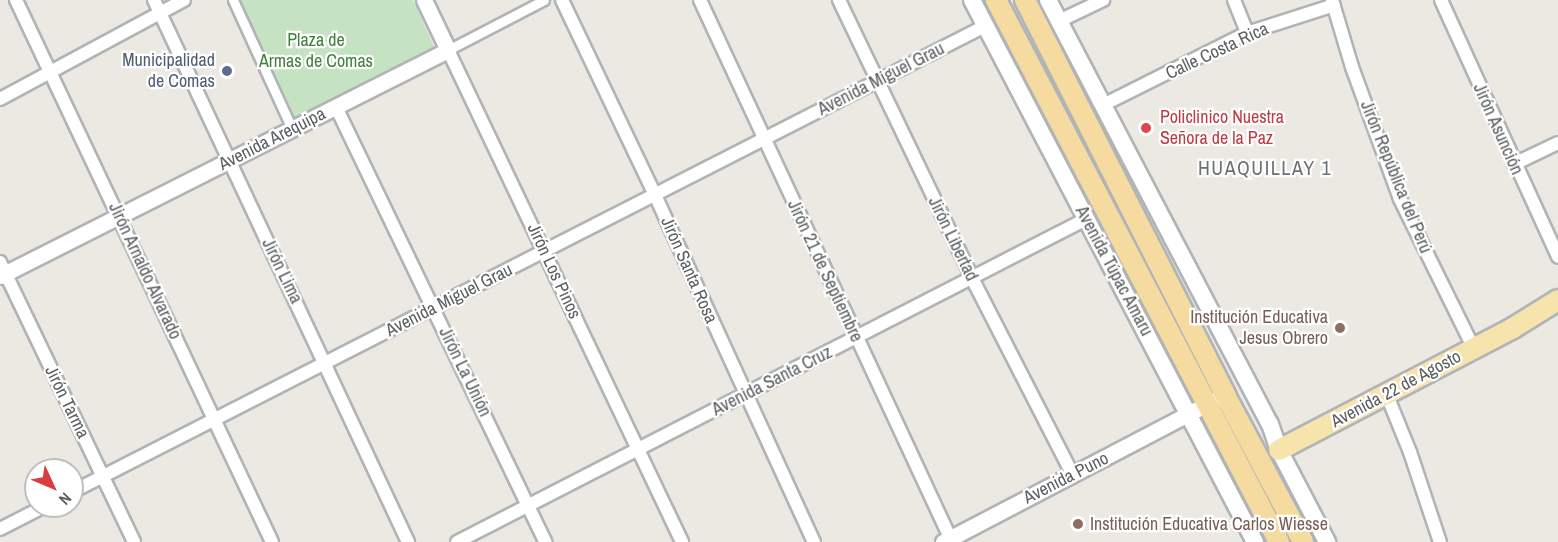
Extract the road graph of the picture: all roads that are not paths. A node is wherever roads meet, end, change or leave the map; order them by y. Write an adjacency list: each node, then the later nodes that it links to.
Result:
1 (16, 0): 25 (street, Jirón Arnaldo Alvarado)
2 (154, 0): 19 (street, Jirón Lima)
3 (184, 0): 19 (street)
4 (233, 0): 30 (street)
5 (424, 0): 23 (street, Jirón Los Pinos)
6 (544, 0): 23 (street, Avenida Arequipa)
7 (561, 0): 35 (street, Jirón Santa Rosa)
8 (700, 0): 31 (street, Jirón 21 de Septiembre)
9 (839, 0): 26 (street, Jirón Libertad)
10 (972, 0): 21 (main road, Avenida Túpac Amaru)
11 (996, 0): 52 (highway, Avenida Túpac Amaru)
12 (1025, 0): 24 (highway)
13 (1036, 0): 24 (highway)
14 (1048, 0): 20 (main road)
15 (1103, 0): 20 (street)
16 (1234, 0): 22 (street)
17 (1441, 0): 34 (street, Jirón Asunción)
18 (1333, 2): 22 (street, Calle Costa Rica); 47 (street, Jirón República del Perú)
19 (161, 14): 25 (street); 33 (street, Jirón Lima)
20 (1059, 21): 28 (main road)
21 (986, 26): 26 (street, Avenida Miguel Grau); 37 (main road, Avenida Túpac Amaru)
22 (1247, 33): 28 (street, Calle Costa Rica)
23 (448, 50): 29 (street, Avenida Arequipa); 38 (street, Jirón Los Pinos)
24 (1059, 63): 51 (highway)
25 (51, 72): 27 (street); 36 (street, Jirón Arnaldo Alvarado)
26 (876, 82): 31 (street, Avenida Miguel Grau); 41 (street, Jirón Libertad)
27 (0, 99)
28 (1103, 105): 56 (main road)
29 (336, 106): 30 (street, Avenida Arequipa); 43 (street, Jirón La Unión)
30 (292, 129): 33 (street, Avenida Arequipa)
31 (764, 139): 35 (street, Avenida Miguel Grau); 46 (street, Jirón 21 de Septiembre)
32 (1558, 143): 34 (street)
33 (228, 161): 36 (street, Avenida Arequipa); 48 (street, Jirón Lima)
34 (1514, 165): 39 (street, Jirón Asunción)
35 (655, 195): 38 (street, Avenida Miguel Grau); 50 (street, Jirón Santa Rosa)
36 (119, 216): 40 (street, Avenida Arequipa); 54 (street, Jirón Arnaldo Alvarado)
37 (1086, 219): 41 (street, Avenida Santa Cruz); 53 (main road, Avenida Túpac Amaru)
38 (545, 251): 43 (street, Avenida Miguel Grau); 55 (street, Jirón Los Pinos)
39 (1558, 257)
40 (2, 270): 58 (street, Jirón Tarma)
41 (972, 278): 46 (street, Avenida Santa Cruz); 57 (street, Jirón Libertad)
42 (1558, 300): 45 (main road, Avenida 22 de Agosto)
43 (434, 307): 48 (street, Avenida Miguel Grau); 60 (street, Jirón La Unión)
44 (1558, 317): 45 (main road, Avenida 22 de Agosto)
45 (1513, 328): 47 (main road, Avenida 22 de Agosto)
46 (856, 338): 50 (street, Avenida Santa Cruz); 63 (street, Jirón 21 de Septiembre)
47 (1474, 349): 49 (main road, Avenida 22 de Agosto)
48 (326, 362): 54 (street, Avenida Miguel Grau); 66 (street, Jirón Lima)
49 (1386, 393): 56 (main road, Avenida 22 de Agosto); 75 (street)
50 (745, 395): 55 (street, Avenida Santa Cruz); 70 (street, Jirón Santa Rosa)
51 (1225, 395): 52 (street, Avenida Puno); 73 (highway)
52 (1207, 405): 53 (street, Avenida Puno); 72 (highway, Avenida Túpac Amaru)
53 (1189, 415): 57 (street, Avenida Puno); 71 (main road, Avenida Túpac Amaru)
54 (215, 419): 58 (street, Avenida Miguel Grau); 65 (street, Jirón Arnaldo Alvarado)
55 (638, 449): 60 (street, Avenida Santa Cruz); 69 (street, Jirón Los Pinos)
56 (1279, 450): 74 (main road)
57 (1073, 475): 63 (street, Avenida Puno)
58 (103, 476): 59 (street, Avenida Miguel Grau); 64 (street, Jirón Tarma)
59 (84, 486)
60 (529, 505): 67 (street, Avenida Santa Cruz); 68 (street, Jirón La Unión)
61 (24, 517): 62 (street)
62 (0, 529)
63 (948, 541)
64 (134, 542)
65 (272, 542)
66 (408, 542)
67 (457, 542)
68 (545, 542)
69 (682, 542)
70 (814, 542)
71 (1255, 542)
72 (1279, 542)
73 (1303, 542)
74 (1327, 542)
75 (1440, 542)

